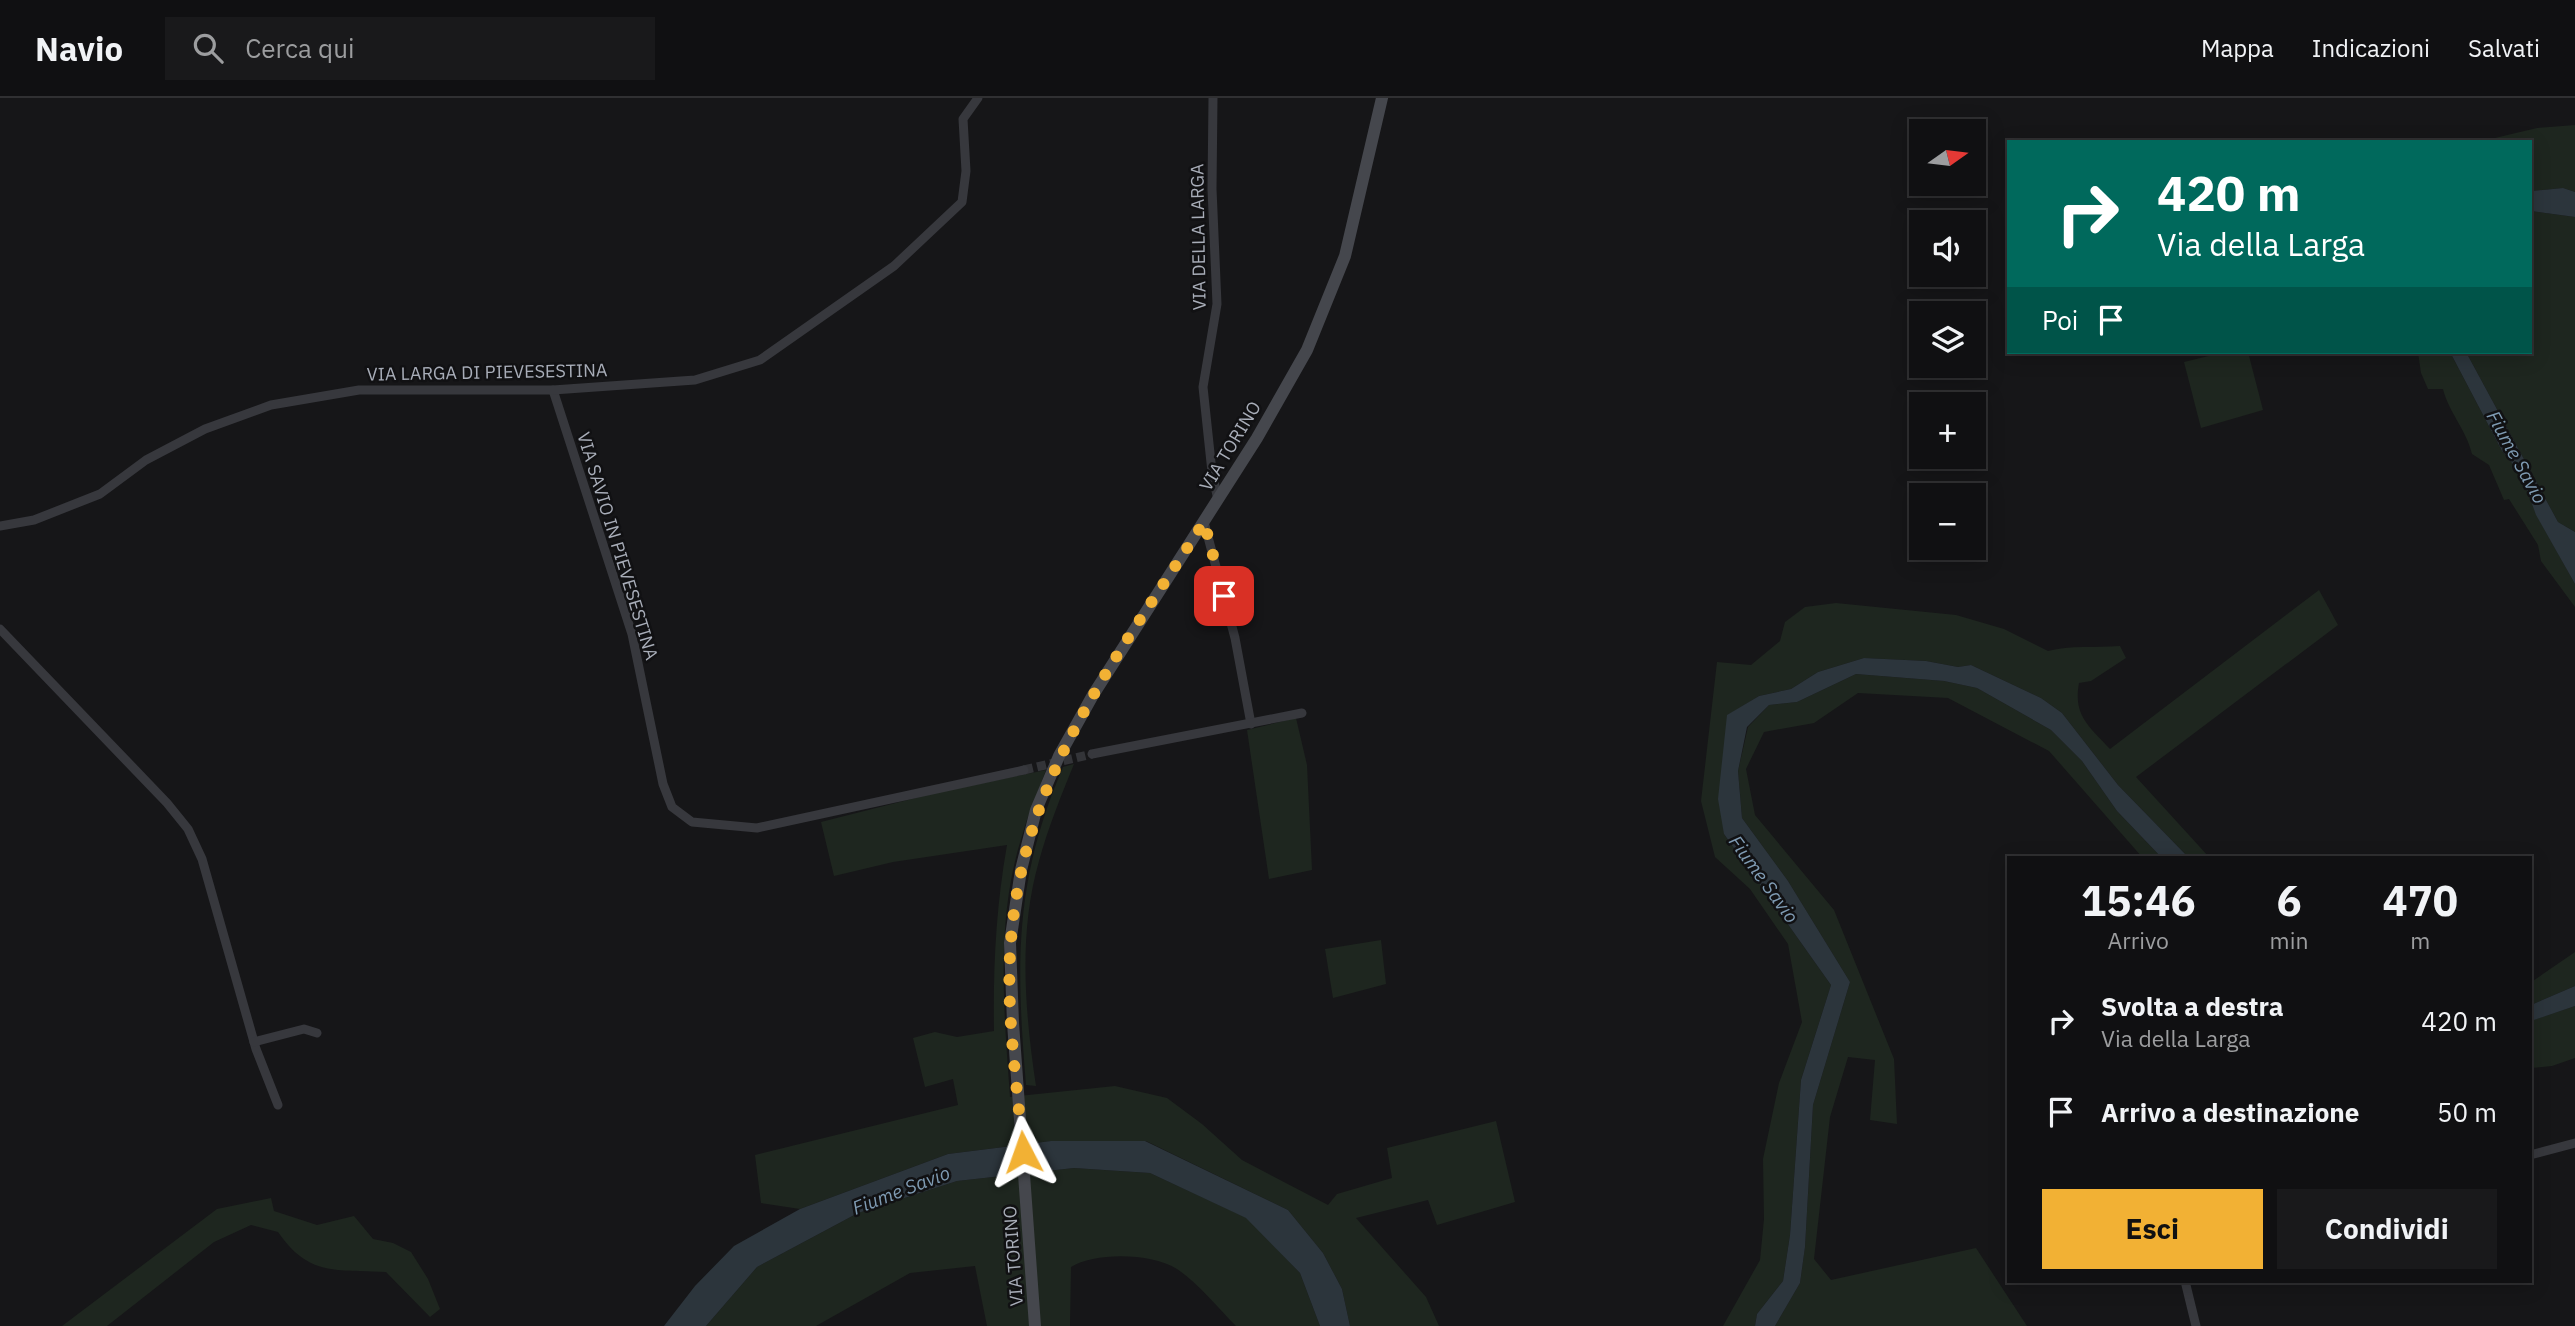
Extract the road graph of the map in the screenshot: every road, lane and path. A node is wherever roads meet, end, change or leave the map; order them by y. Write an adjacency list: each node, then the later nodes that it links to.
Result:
1 (978, 98): 4 (street, VIA LARGA DI PIEVESESTINA)
2 (1213, 98): 5 (street, VIA DELLA LARGA)
3 (1382, 98): 5 (main road, VIA TORINO)
4 (553, 390): 7 (street, VIA LARGA DI PIEVESESTINA); 12 (street, VIA SAVIO IN PIEVESESTINA)
5 (1219, 500): 6 (main road, VIA TORINO)
6 (1204, 522): 10 (street); 19 (main road, VIA TORINO)
7 (0, 526)
8 (0, 629): 14 (street)
9 (1302, 713): 10 (street)
10 (1251, 724): 11 (street)
11 (1092, 754)
12 (1024, 770)
13 (317, 1034): 14 (street)
14 (254, 1042): 15 (street)
15 (278, 1105)
16 (2575, 1143): 17 (street)
17 (2532, 1154)
18 (2185, 1283): 20 (street)
19 (1035, 1326)
20 (2196, 1326)

